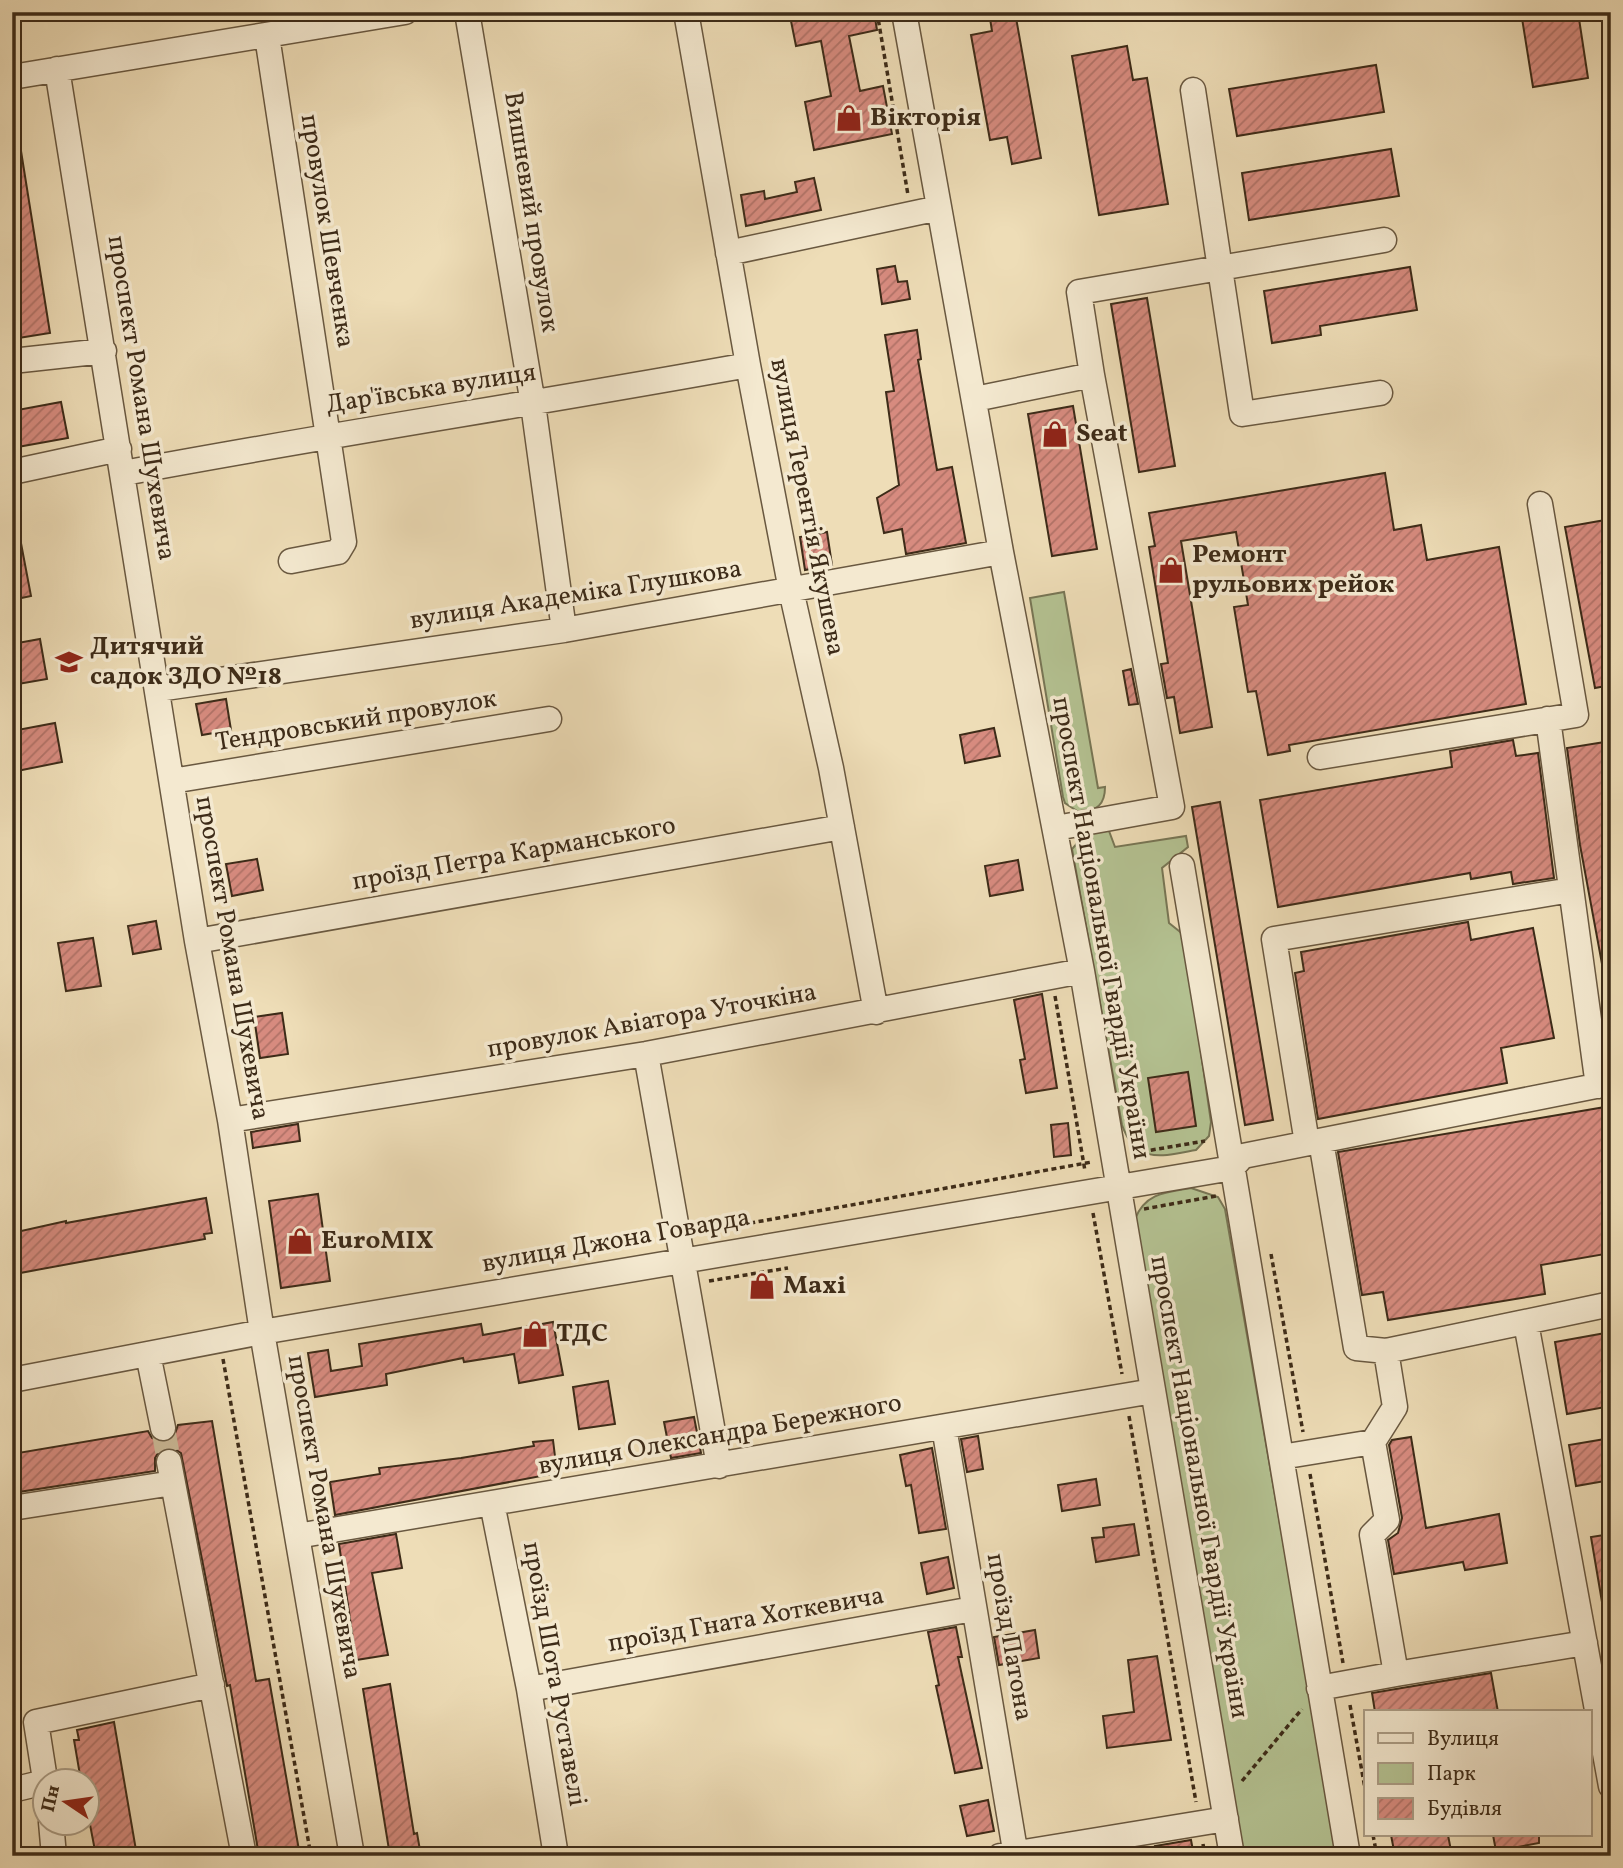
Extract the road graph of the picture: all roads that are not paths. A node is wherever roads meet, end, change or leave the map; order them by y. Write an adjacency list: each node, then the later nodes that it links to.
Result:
1 (405, 12): 5 (street)
2 (467, 12): 20 (street, Вишневий провулок)
3 (686, 12): 12 (street, вулиця Терентія Якушева)
4 (904, 12): 10 (street, проспект Національної Гвардії України)
5 (358, 16): 6 (street)
6 (267, 36): 7 (street); 21 (street, провулок Шевченка)
7 (57, 69): 8 (street); 14 (street, проспект Романа Шухевича)
8 (12, 77)
9 (1193, 90): 13 (street)
10 (939, 208): 12 (street); 19 (street, проспект Національної Гвардії України)
11 (1384, 240): 13 (street)
12 (728, 253): 16 (street, вулиця Терентія Якушева)
13 (1221, 269): 17 (street); 18 (street)
14 (104, 351): 15 (street); 22 (street, проспект Романа Шухевича)
15 (12, 360)
16 (748, 365): 20 (street, Дар'ївська вулиця); 28 (street, вулиця Терентія Якушева)
17 (1092, 375): 19 (street); 36 (street)
18 (1380, 393)
19 (975, 399): 26 (street, проспект Національної Гвардії України)
20 (533, 404): 21 (street, Дар'ївська вулиця); 29 (street, Вишневий провулок)
21 (328, 435): 24 (street, Дар'ївська вулиця); 27 (street, провулок Шевченка)
22 (119, 449): 23 (street); 24 (street, проспект Романа Шухевича)
23 (12, 472)
24 (124, 474): 30 (street, проспект Романа Шухевича)
25 (1541, 504): 32 (street)
26 (1001, 552): 28 (street, вулиця Академіка Глушкова); 36 (street, проспект Національної Гвардії України)
27 (291, 561)
28 (791, 590): 29 (street, вулиця Академіка Глушкова); 35 (street, вулиця Терентія Якушева)
29 (564, 630): 30 (street, вулиця Академіка Глушкова)
30 (158, 689): 34 (street, проспект Романа Шухевича)
31 (549, 719): 34 (street, Тендровський провулок)
32 (1548, 719): 33 (street); 38 (street)
33 (1320, 757)
34 (172, 781): 39 (street, проспект Романа Шухевича)
35 (842, 827): 39 (street, проїзд Петра Карманського); 41 (street, вулиця Терентія Якушева)
36 (1056, 828): 40 (street, проспект Національної Гвардії України)
37 (1182, 866): 46 (street)
38 (1571, 890): 43 (street); 45 (street)
39 (197, 941): 44 (street, проспект Романа Шухевича)
40 (1082, 971): 41 (street, провулок Авіатора Уточкіна); 47 (street, проспект Національної Гвардії України)
41 (876, 1012): 42 (street, провулок Авіатора Уточкіна)
42 (646, 1054): 44 (street, провулок Авіатора Уточкіна); 48 (street)
43 (1604, 1084): 45 (street, вулиця Джона Говарда)
44 (230, 1120): 51 (street, проспект Романа Шухевича)
45 (1314, 1142): 46 (street, вулиця Джона Говарда); 52 (street)
46 (1232, 1168): 47 (street, вулиця Джона Говарда); 59 (street)
47 (1116, 1187): 48 (street, вулиця Джона Говарда); 55 (street, проспект Національної Гвардії України)
48 (679, 1248): 51 (street, вулиця Джона Говарда); 60 (street)
49 (1611, 1304): 50 (street)
50 (1526, 1323): 52 (street); 65 (street)
51 (262, 1332): 53 (street, вулиця Джона Говарда); 63 (street, проспект Романа Шухевича)
52 (1386, 1351): 58 (street)
53 (148, 1354): 54 (street, вулиця Джона Говарда); 57 (street)
54 (12, 1380)
55 (1153, 1391): 56 (street, вулиця Олександра Бережного); 74 (street, проспект Національної Гвардії України)
56 (944, 1427): 60 (street, вулиця Олександра Бережного); 64 (street, проїзд Патона)
57 (163, 1428)
58 (1373, 1442): 59 (street); 66 (street)
59 (1281, 1457): 68 (street)
60 (719, 1466): 61 (street, вулиця Олександра Бережного)
61 (492, 1503): 63 (street, вулиця Олександра Бережного); 69 (street, проїзд Шота Руставелі)
62 (12, 1508): 67 (street)
63 (297, 1536): 79 (street, проспект Романа Шухевича)
64 (973, 1609): 69 (street, проїзд Гната Хоткевича); 76 (street, проїзд Патона)
65 (1585, 1643): 66 (street); 72 (street)
66 (1396, 1674): 68 (street)
67 (212, 1685): 70 (street); 78 (street)
68 (1319, 1688): 82 (street)
69 (529, 1689): 80 (street, проїзд Шота Руставелі)
70 (42, 1766)
71 (32, 1786): 73 (street)
72 (1611, 1786)
73 (12, 1790)
74 (1226, 1819): 76 (street); 81 (street, проспект Національної Гвардії України)
75 (52, 1836): 77 (street)
76 (1011, 1855)
77 (54, 1856)
78 (244, 1856)
79 (352, 1856)
80 (556, 1856)
81 (1232, 1856)
82 (1348, 1856)

